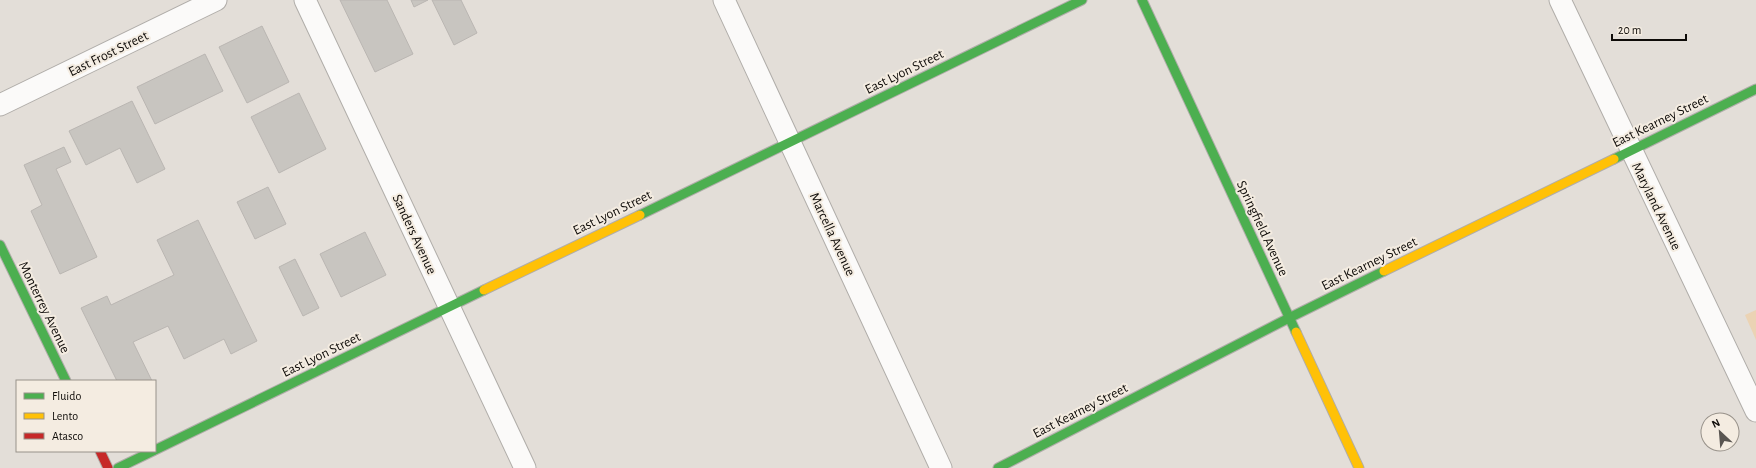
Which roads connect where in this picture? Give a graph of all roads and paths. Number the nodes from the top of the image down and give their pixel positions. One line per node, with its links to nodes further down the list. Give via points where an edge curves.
1 (216, 0): 8 (street, East Frost Street)
2 (305, 0): 12 (street, Sanders Avenue)
3 (724, 0): 9 (street, Marcella Avenue)
4 (1082, 0): 9 (main road, East Lyon Street)
5 (1142, 0): 13 (main road, Springfield Avenue)
6 (1560, 0): 10 (street, Maryland Avenue)
7 (1756, 89): 10 (main road, East Kearney Street)
8 (0, 105)
9 (790, 141): 12 (main road, East Lyon Street); 22 (street, Marcella Avenue)
10 (1631, 150): 13 (main road, East Kearney Street); 15 (street, Maryland Avenue)
11 (0, 245): 14 (main road, Monterrey Avenue)
12 (450, 306): 16 (main road, East Lyon Street); 21 (street, Sanders Avenue)
13 (1289, 318): 23 (main road, East Kearney Street); 24 (main road, Springfield Avenue)
14 (66, 380)
15 (1756, 411)
16 (156, 449)
17 (100, 452): 19 (main road)
18 (150, 452): 20 (main road, East Lyon Street)
19 (108, 468)
20 (118, 468)
21 (525, 468)
22 (941, 468)
23 (998, 468)
24 (1359, 468)

